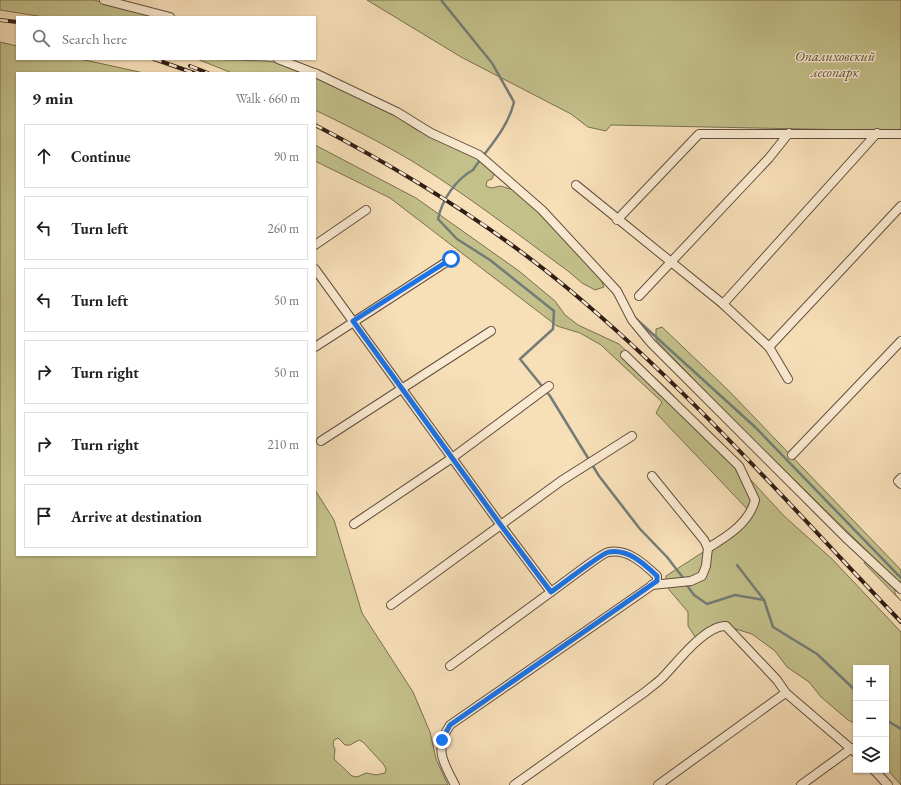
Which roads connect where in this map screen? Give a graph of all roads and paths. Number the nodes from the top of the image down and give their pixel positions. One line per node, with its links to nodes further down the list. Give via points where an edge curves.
1 (104, 0): 2 (street)
2 (166, 16)
3 (281, 60): 4 (street)
4 (311, 72)
5 (316, 74): 39 (street, via 397,112 431,133 478,155 542,210 617,291 632,320 651,343 845,537)
6 (789, 133): 7 (street); 12 (street, via 699,134); 15 (street, via 769,158)
7 (877, 133): 8 (street); 18 (street)
8 (901, 134)
9 (576, 185): 12 (street)
10 (901, 206): 23 (street)
11 (366, 210): 13 (street)
12 (617, 220): 15 (street)
13 (316, 244)
14 (451, 259): 19 (street)
15 (671, 261): 17 (street); 18 (street)
16 (316, 270): 19 (street)
17 (639, 296)
18 (722, 304): 23 (street)
19 (353, 321): 22 (street); 27 (street)
20 (490, 331): 27 (street)
21 (901, 341): 30 (street)
22 (316, 346)
23 (769, 347): 25 (street)
24 (626, 355): 37 (street, via 738,466 755,500 753,510 743,523)
25 (788, 379)
26 (549, 386): 31 (street)
27 (402, 388): 29 (street); 31 (street)
28 (632, 436): 36 (street)
29 (321, 441)
30 (792, 455)
31 (452, 458): 35 (street); 36 (street)
32 (652, 476): 37 (street)
33 (901, 478): 34 (street, via 898,481)
34 (901, 484)
35 (354, 524)
36 (500, 524): 40 (street); 41 (street)
37 (708, 548): 38 (street, via 704,572 698,579)
38 (654, 583): 40 (street, via 657,576 639,560 622,553 608,552); 47 (street, via 450,725 444,734 441,751 443,762)
39 (901, 589)
40 (551, 592): 42 (street)
41 (391, 604)
42 (450, 666)
43 (784, 694): 49 (street)
44 (853, 750): 48 (street, via 786,693 726,626 722,626 689,647 661,679 645,692)
45 (853, 752): 50 (street)
46 (877, 773): 51 (street)
47 (454, 785)
48 (514, 785)
49 (658, 785)
50 (801, 785)
51 (888, 785)

